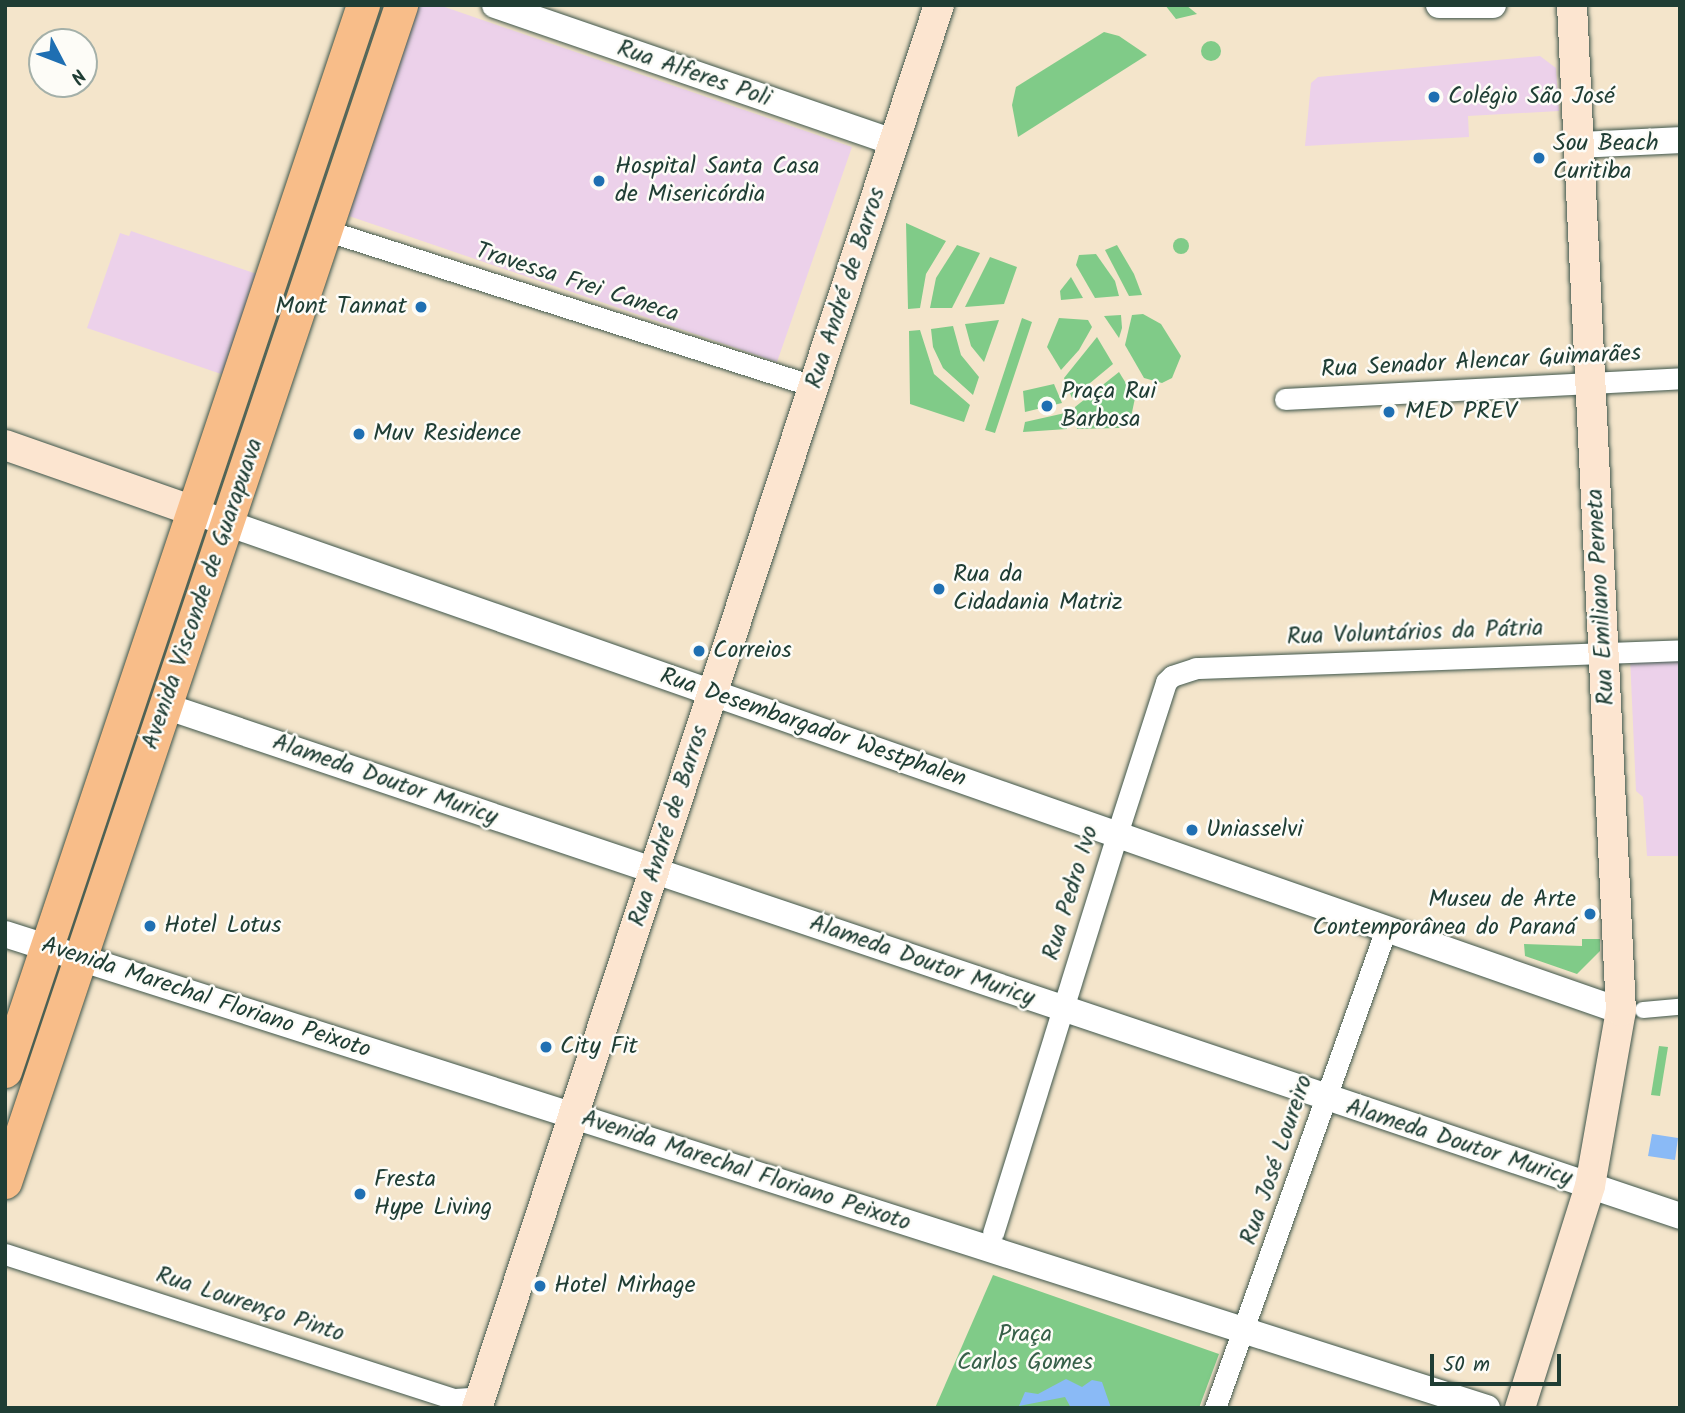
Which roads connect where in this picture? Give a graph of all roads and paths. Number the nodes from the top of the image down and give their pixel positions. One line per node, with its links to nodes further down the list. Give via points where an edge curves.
1 (363, 5): 9 (main road, Avenida Visconde de Guarapuava)
2 (401, 5): 8 (main road, Avenida Visconde de Guarapuava)
3 (495, 5): 11 (street, Rua Alferes Poli)
4 (939, 5): 11 (main road, Rua André de Barros)
5 (1439, 5): 6 (street)
6 (1493, 5)
7 (1572, 5): 12 (main road, Rua Emiliano Perneta)
8 (372, 91): 9 (main road); 13 (main road, Avenida Visconde de Guarapuava)
9 (320, 135): 14 (main road, Avenida Visconde de Guarapuava)
10 (1680, 140): 12 (street)
11 (894, 142): 18 (main road, Rua André de Barros)
12 (1579, 145): 17 (main road, Rua Emiliano Perneta)
13 (326, 230): 15 (main road, Avenida Visconde de Guarapuava); 18 (street, Travessa Frei Caneca)
14 (277, 264): 15 (main road); 21 (main road, Avenida Visconde de Guarapuava)
15 (285, 351): 22 (main road, Avenida Visconde de Guarapuava)
16 (1680, 378): 17 (street, Rua Senador Alencar Guimarães)
17 (1590, 383): 19 (street, Rua Senador Alencar Guimarães); 24 (main road, Rua Emiliano Perneta)
18 (813, 387): 26 (main road, Rua André de Barros)
19 (1285, 399)
20 (5, 445): 21 (main road, Rua Desembargador Westphalen)
21 (193, 511): 22 (street, Rua Desembargador Westphalen); 28 (main road, Avenida Visconde de Guarapuava)
22 (226, 522): 26 (street, Rua Desembargador Westphalen); 27 (main road, Avenida Visconde de Guarapuava)
23 (1680, 650): 24 (street, Rua Voluntários da Pátria)
24 (1603, 652): 25 (street, Rua Voluntários da Pátria, via 1196,668 1172,676); 38 (main road, Rua Emiliano Perneta)
25 (1163, 690): 30 (street, Rua Pedro Ivo)
26 (713, 693): 30 (street, Rua Desembargador Westphalen); 31 (main road, Rua André de Barros)
27 (165, 706): 29 (main road, Avenida Visconde de Guarapuava); 31 (street, Alameda Doutor Muricy)
28 (118, 735): 29 (main road); 34 (main road, Avenida Visconde de Guarapuava)
29 (136, 791): 35 (main road, Avenida Visconde de Guarapuava)
30 (1117, 834): 32 (street, Rua Desembargador Westphalen); 37 (street, Rua Pedro Ivo)
31 (654, 871): 37 (street, Alameda Doutor Muricy); 43 (main road, Rua André de Barros)
32 (1386, 929): 38 (street, Rua Desembargador Westphalen); 42 (street, Rua José Loureiro)
33 (5, 934): 34 (street, Avenida Marechal Floriano Peixoto)
34 (47, 947): 35 (street, Avenida Marechal Floriano Peixoto); 40 (main road, Avenida Visconde de Guarapuava)
35 (80, 958): 39 (main road, Avenida Visconde de Guarapuava); 43 (street, Avenida Marechal Floriano Peixoto)
36 (1680, 1007): 38 (street)
37 (1063, 1009): 42 (street, Alameda Doutor Muricy); 47 (street, Rua Pedro Ivo)
38 (1632, 1010): 45 (main road, Rua Emiliano Perneta)
39 (48, 1053): 41 (main road); 44 (main road, Avenida Visconde de Guarapuava)
40 (5, 1071)
41 (5, 1084)
42 (1326, 1098): 45 (street, Alameda Doutor Muricy); 49 (street, Rua José Loureiro)
43 (573, 1116): 49 (street, Avenida Marechal Floriano Peixoto); 50 (main road, Rua André de Barros)
44 (5, 1182)
45 (1590, 1186): 46 (street, Alameda Doutor Muricy); 53 (main road, Rua Emiliano Perneta)
46 (1680, 1216)
47 (993, 1233)
48 (5, 1254): 50 (street, Rua Lourenço Pinto, via 455,1399)
49 (1244, 1330): 51 (street, Rua José Loureiro); 52 (street, Avenida Marechal Floriano Peixoto)
50 (479, 1402)
51 (1215, 1408)
52 (1487, 1408)
53 (1520, 1408)

